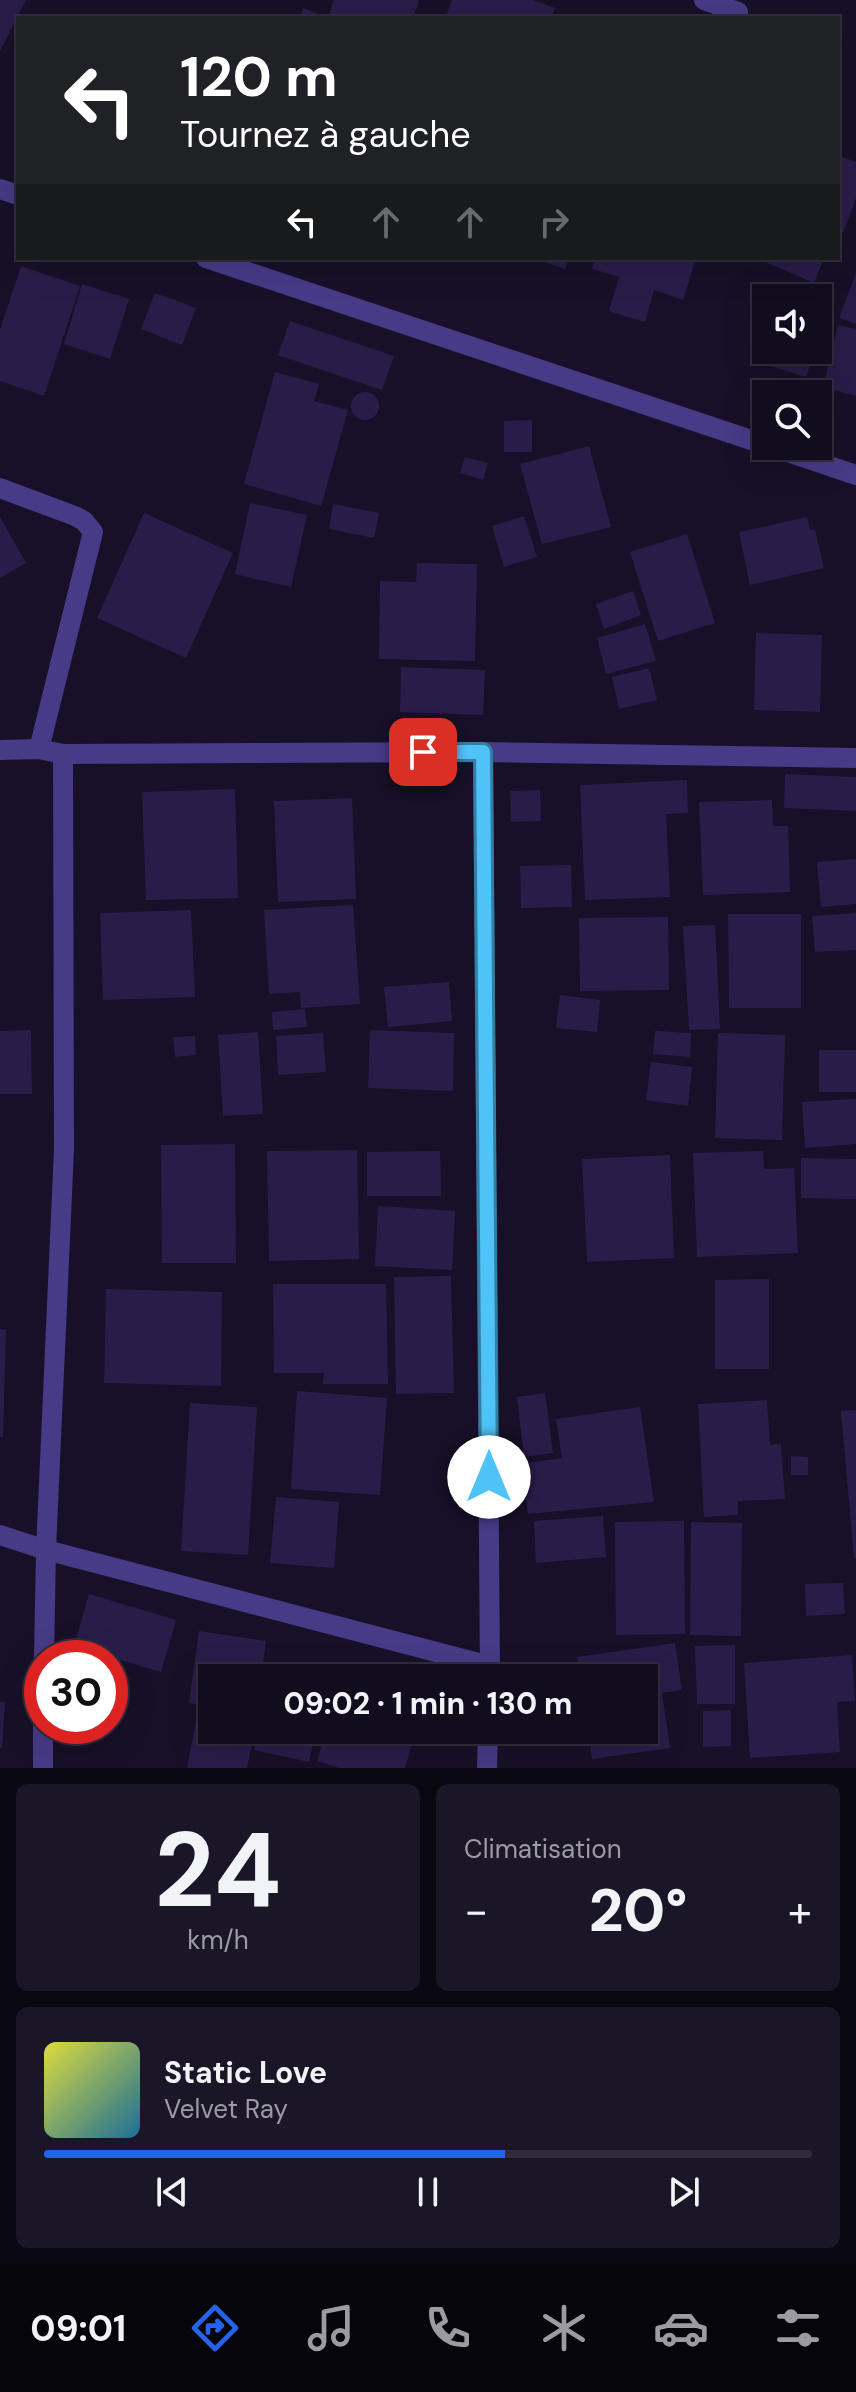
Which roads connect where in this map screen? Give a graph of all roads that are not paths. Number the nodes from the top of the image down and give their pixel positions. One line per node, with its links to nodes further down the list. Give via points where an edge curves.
1 (704, 0): 2 (street)
2 (738, 12)
3 (212, 260): 4 (street)
4 (752, 440)
5 (812, 460): 6 (street)
6 (856, 475)
7 (0, 488): 8 (street, via 75,516 93,532)
8 (39, 749): 9 (street); 11 (street)
9 (0, 750)
10 (483, 752): 11 (street); 12 (street); 17 (street)
11 (63, 754): 14 (street, via 64,1149)
12 (856, 758)
13 (0, 1535): 14 (street)
14 (46, 1550): 15 (street); 16 (street)
15 (44, 1640)
16 (461, 1664)
17 (490, 1664)
18 (43, 1744): 20 (street)
19 (488, 1744): 21 (street)
20 (43, 1768)
21 (487, 1768)

